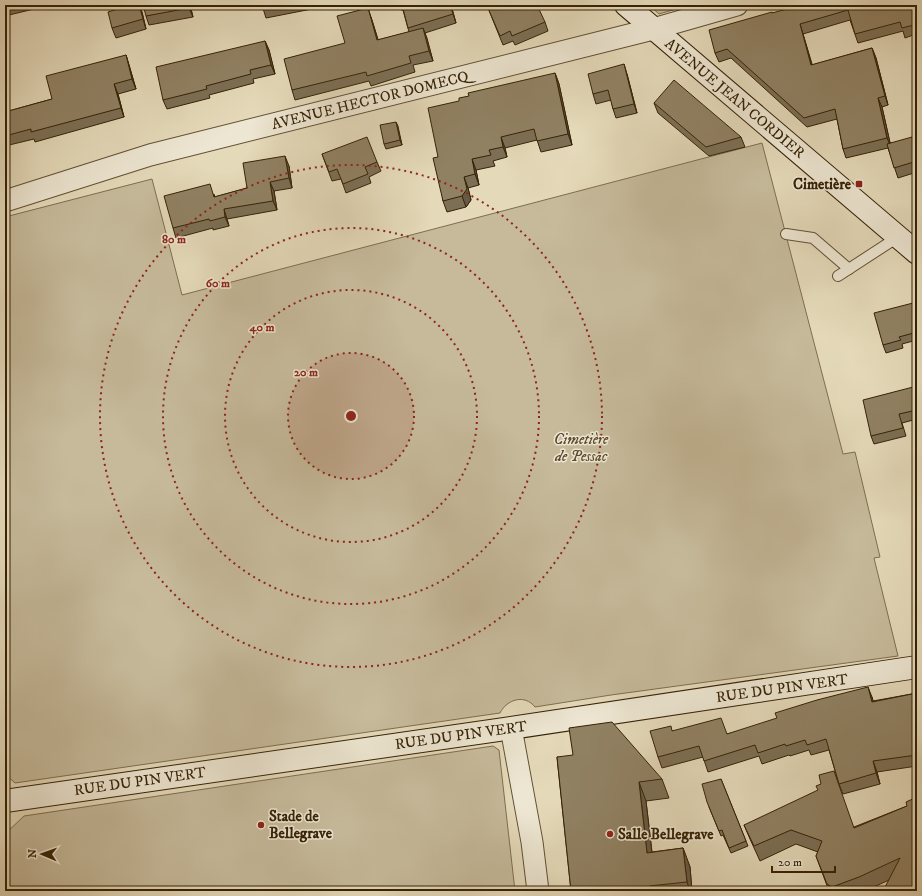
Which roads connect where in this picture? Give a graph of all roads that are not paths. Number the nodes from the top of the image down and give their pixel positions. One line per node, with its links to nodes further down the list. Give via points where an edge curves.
1 (626, 5): 3 (street, AVENUE JEAN CORDIER)
2 (737, 5): 3 (street, AVENUE HECTOR DOMECQ)
3 (653, 28): 4 (street, AVENUE HECTOR DOMECQ, via 150,155); 6 (street, AVENUE JEAN CORDIER)
4 (5, 201)
5 (786, 234): 8 (lane, via 813,238)
6 (898, 237): 7 (street, AVENUE JEAN CORDIER); 8 (lane)
7 (917, 253)
8 (849, 269): 9 (lane)
9 (838, 276)
10 (917, 668): 11 (street, RUE DU PIN VERT)
11 (511, 728): 12 (street, RUE DU PIN VERT); 13 (street, via 532,842)
12 (5, 801)
13 (538, 891)

